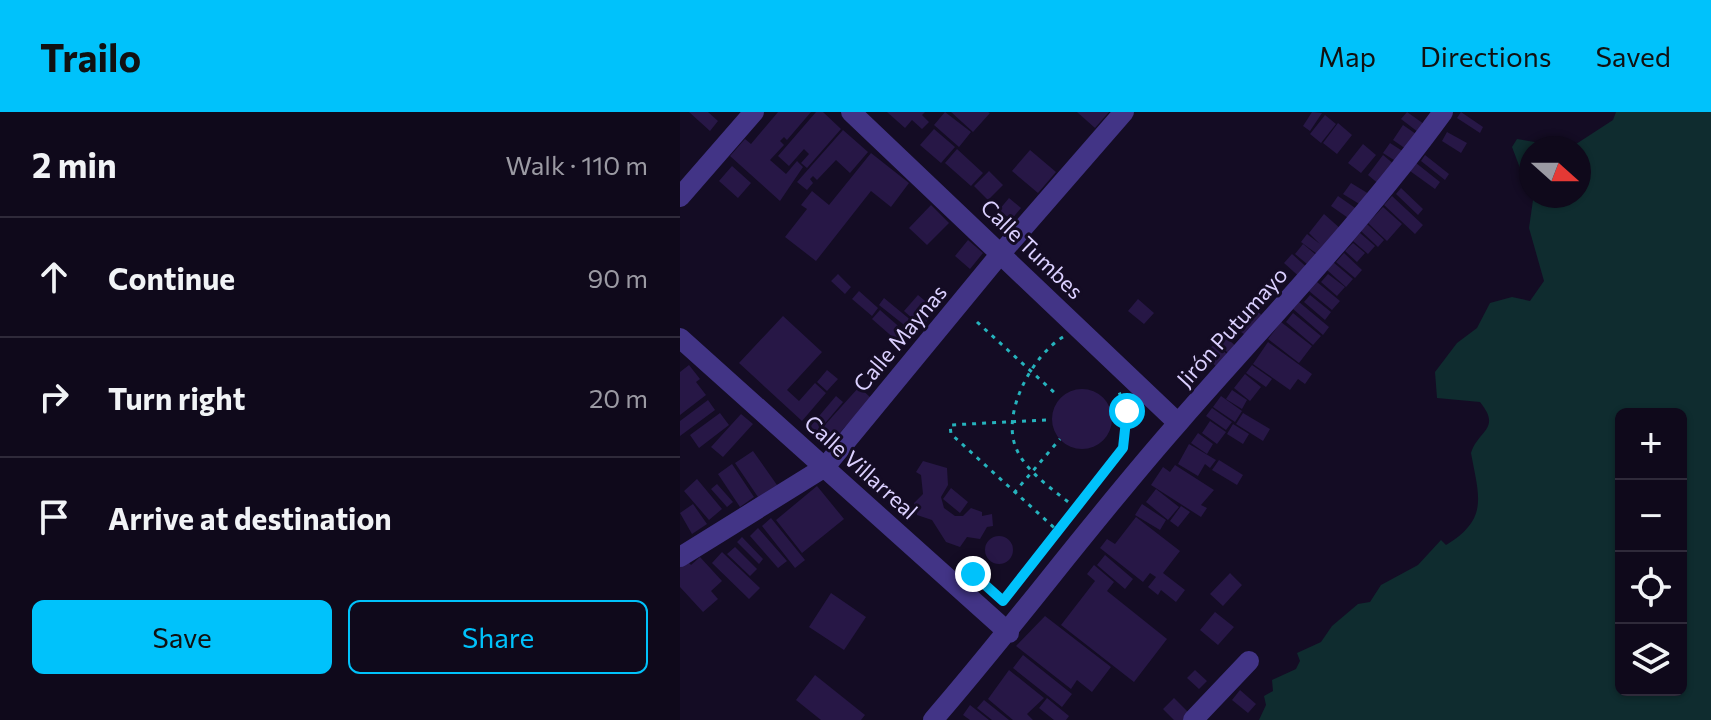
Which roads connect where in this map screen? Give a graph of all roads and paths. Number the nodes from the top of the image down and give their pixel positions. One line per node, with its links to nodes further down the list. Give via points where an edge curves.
1 (754, 112): 5 (street)
2 (851, 112): 6 (street, Calle Tumbes)
3 (1124, 112): 6 (street, Calle Maynas)
4 (1443, 112): 15 (street, Jirón Putumayo, via 1395,179)
5 (680, 197)
6 (1002, 252): 15 (street, Calle Tumbes); 17 (street, Calle Maynas)
7 (977, 322): 10 (path)
8 (680, 338): 17 (street, Calle Villarreal)
9 (1072, 344): 10 (path, via 1062,336)
10 (1030, 370): 12 (path); 14 (path)
11 (1117, 388): 20 (path, via 1127,411 1123,448)
12 (1056, 394)
13 (1046, 420): 14 (path)
14 (1011, 421): 18 (path, via 1016,449); 19 (path, via 950,425 951,434)
15 (1178, 423): 24 (street, Jirón Putumayo)
16 (1060, 439): 18 (path)
17 (825, 467): 22 (street, Calle Maynas); 24 (street, Calle Villarreal)
18 (1033, 471): 19 (path); 20 (path)
19 (1014, 493): 21 (path)
20 (1077, 509): 21 (path)
21 (1060, 533): 23 (path, via 1003,601 973,574)
22 (684, 546)
23 (981, 565)
24 (1009, 633): 26 (street, Jirón Putumayo)
25 (1249, 661): 27 (street)
26 (933, 720)
27 (1193, 720)

